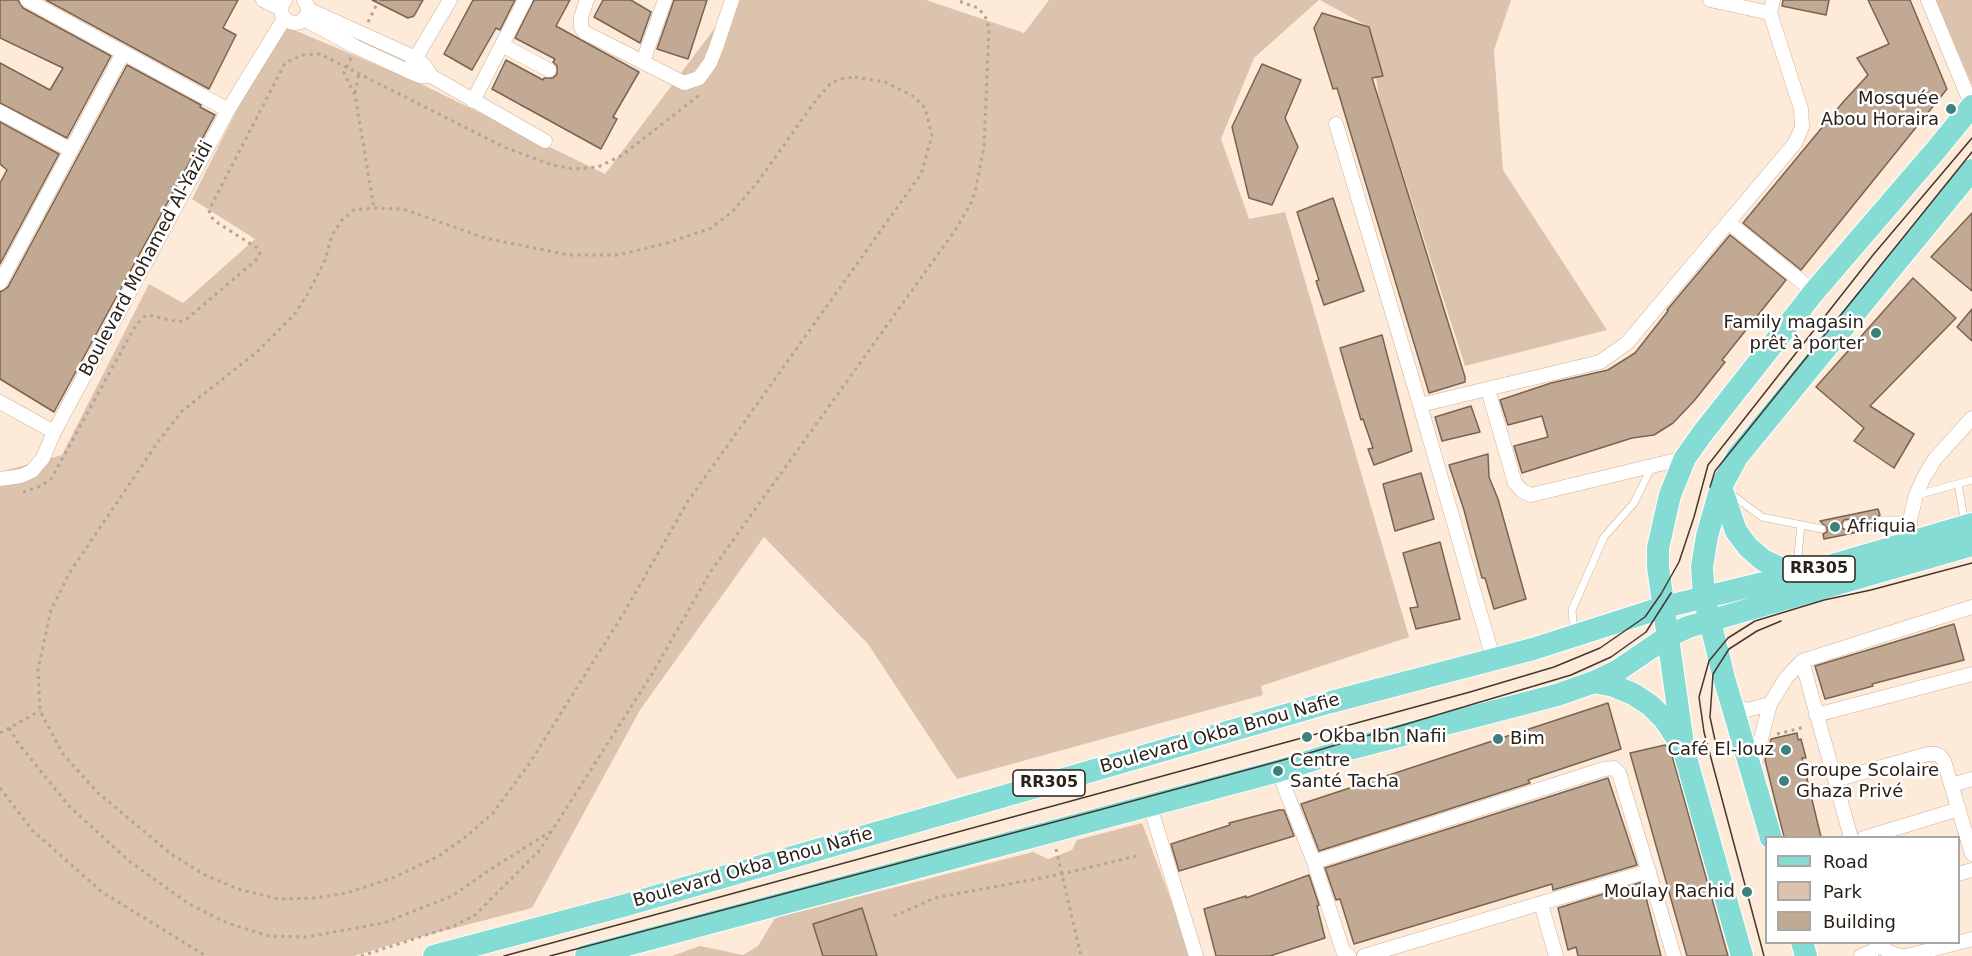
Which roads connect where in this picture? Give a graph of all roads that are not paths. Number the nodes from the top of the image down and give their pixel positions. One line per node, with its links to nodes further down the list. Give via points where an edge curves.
1 (27, 0): 14 (street)
2 (58, 0): 14 (street)
3 (262, 0): 13 (street)
4 (450, 0): 17 (street)
5 (525, 0): 15 (street)
6 (586, 0): 18 (street, via 580,17 584,32)
7 (665, 0): 18 (street)
8 (732, 0): 18 (street, via 717,48 699,78 684,83)
9 (1710, 0): 12 (street)
10 (1928, 0): 23 (street)
11 (307, 7): 13 (street, via 294,23); 17 (street); 20 (street, via 356,47)
12 (1772, 7): 30 (street, via 1801,109 1802,127 1795,143)
13 (283, 9): 24 (street, Boulevard Mohamed Al-Yazidi)
14 (51, 13): 16 (street)
15 (502, 45): 19 (street); 22 (street)
16 (123, 52): 24 (street); 28 (street)
17 (416, 58): 20 (street); 21 (street)
18 (643, 61)
19 (549, 70)
20 (408, 71): 21 (street)
21 (431, 76): 22 (street)
22 (473, 101): 27 (street)
23 (1972, 106): 32 (main road)
24 (228, 110): 37 (street, Boulevard Mohamed Al-Yazidi)
25 (0, 112): 28 (street)
26 (1336, 124): 35 (street)
27 (545, 141)
28 (70, 150): 31 (street)
29 (1972, 170): 43 (main road, via 1737,457)
30 (1728, 222): 32 (street); 33 (street, via 1613,354 1600,362)
31 (0, 283)
32 (1814, 292): 38 (main road)
33 (1488, 390): 35 (street); 39 (street, via 1515,483 1522,491 1531,495)
34 (0, 402): 37 (street)
35 (1420, 405): 61 (street)
36 (1972, 418): 44 (street, via 1935,459)
37 (54, 432): 40 (street, Boulevard Mohamed Al-Yazidi, via 43,458 32,471)
38 (1685, 458): 39 (street); 52 (main road, via 1670,495 1658,548)
39 (1652, 466): 59 (lane, via 1634,503 1604,537 1572,610)
40 (0, 479)
41 (1972, 480): 42 (lane)
42 (1958, 484): 44 (lane); 51 (lane)
43 (1721, 487): 47 (lane, via 1762,517); 53 (main road, via 1736,531 1748,547 1780,568); 54 (main road, via 1702,567)
44 (1916, 495): 50 (street)
45 (1881, 520): 50 (lane)
46 (1856, 524): 48 (lane)
47 (1801, 525): 49 (lane); 53 (lane, via 1798,555)
48 (1847, 525)
49 (1822, 529)
50 (1909, 531): 51 (main road, Boulevard Okba Bnou Nafie / RR305); 53 (main road, Boulevard Okba Bnou Nafie / RR305)
51 (1970, 532): 57 (main road, RR305)
52 (1658, 567): 55 (main road); 58 (main road, via 1653,589)
53 (1808, 572): 54 (main road, Boulevard Okba Bnou Nafie / RR305)
54 (1704, 597): 55 (main road, Boulevard Okba Bnou Nafie / RR305); 57 (main road)
55 (1664, 607): 58 (main road, Boulevard Okba Bnou Nafie / RR305); 60 (main road)
56 (1972, 608): 62 (street)
57 (1710, 619): 60 (main road, RR305); 66 (main road)
58 (1623, 621): 59 (main road, Boulevard Okba Bnou Nafie / RR305)
59 (1574, 636): 61 (main road, Boulevard Okba Bnou Nafie / RR305)
60 (1667, 637): 64 (main road, RR305, via 1636,660); 68 (main road)
61 (1493, 658): 88 (main road, Boulevard Okba Bnou Nafie / RR305)
62 (1802, 661): 65 (street); 67 (street)
63 (1972, 674): 67 (street)
64 (1594, 682): 68 (main road, via 1614,686 1650,705 1676,735); 69 (main road, RR305)
65 (1770, 704): 66 (street, via 1747,710); 70 (street)
66 (1732, 705): 70 (main road)
67 (1817, 719): 72 (street)
68 (1684, 752): 96 (main road)
69 (1278, 771): 74 (main road, RR305); 80 (street)
70 (1753, 773): 76 (main road)
71 (1972, 779): 73 (street)
72 (1834, 780): 73 (street, via 1936,754 1944,761); 77 (street)
73 (1952, 785): 75 (street)
74 (1150, 806): 89 (main road, RR305); 90 (street)
75 (1959, 809): 78 (street); 79 (street)
76 (1771, 836)
77 (1851, 836)
78 (1867, 836)
79 (1971, 845)
80 (1314, 862): 81 (street, via 1614,768 1619,773); 91 (street, via 1343,951)
81 (1650, 872): 82 (street); 95 (street)
82 (1541, 904): 87 (street); 94 (street)
83 (1972, 939): 85 (street)
84 (1880, 944): 85 (street, via 1899,956); 97 (street)
85 (1946, 950): 86 (street)
86 (1972, 950)
87 (1383, 951): 92 (street); 93 (street)
88 (434, 956)
89 (586, 956)
90 (1196, 956)
91 (1349, 956)
92 (1364, 956)
93 (1398, 956)
94 (1556, 956)
95 (1674, 956)
96 (1742, 956)
97 (1861, 956)

